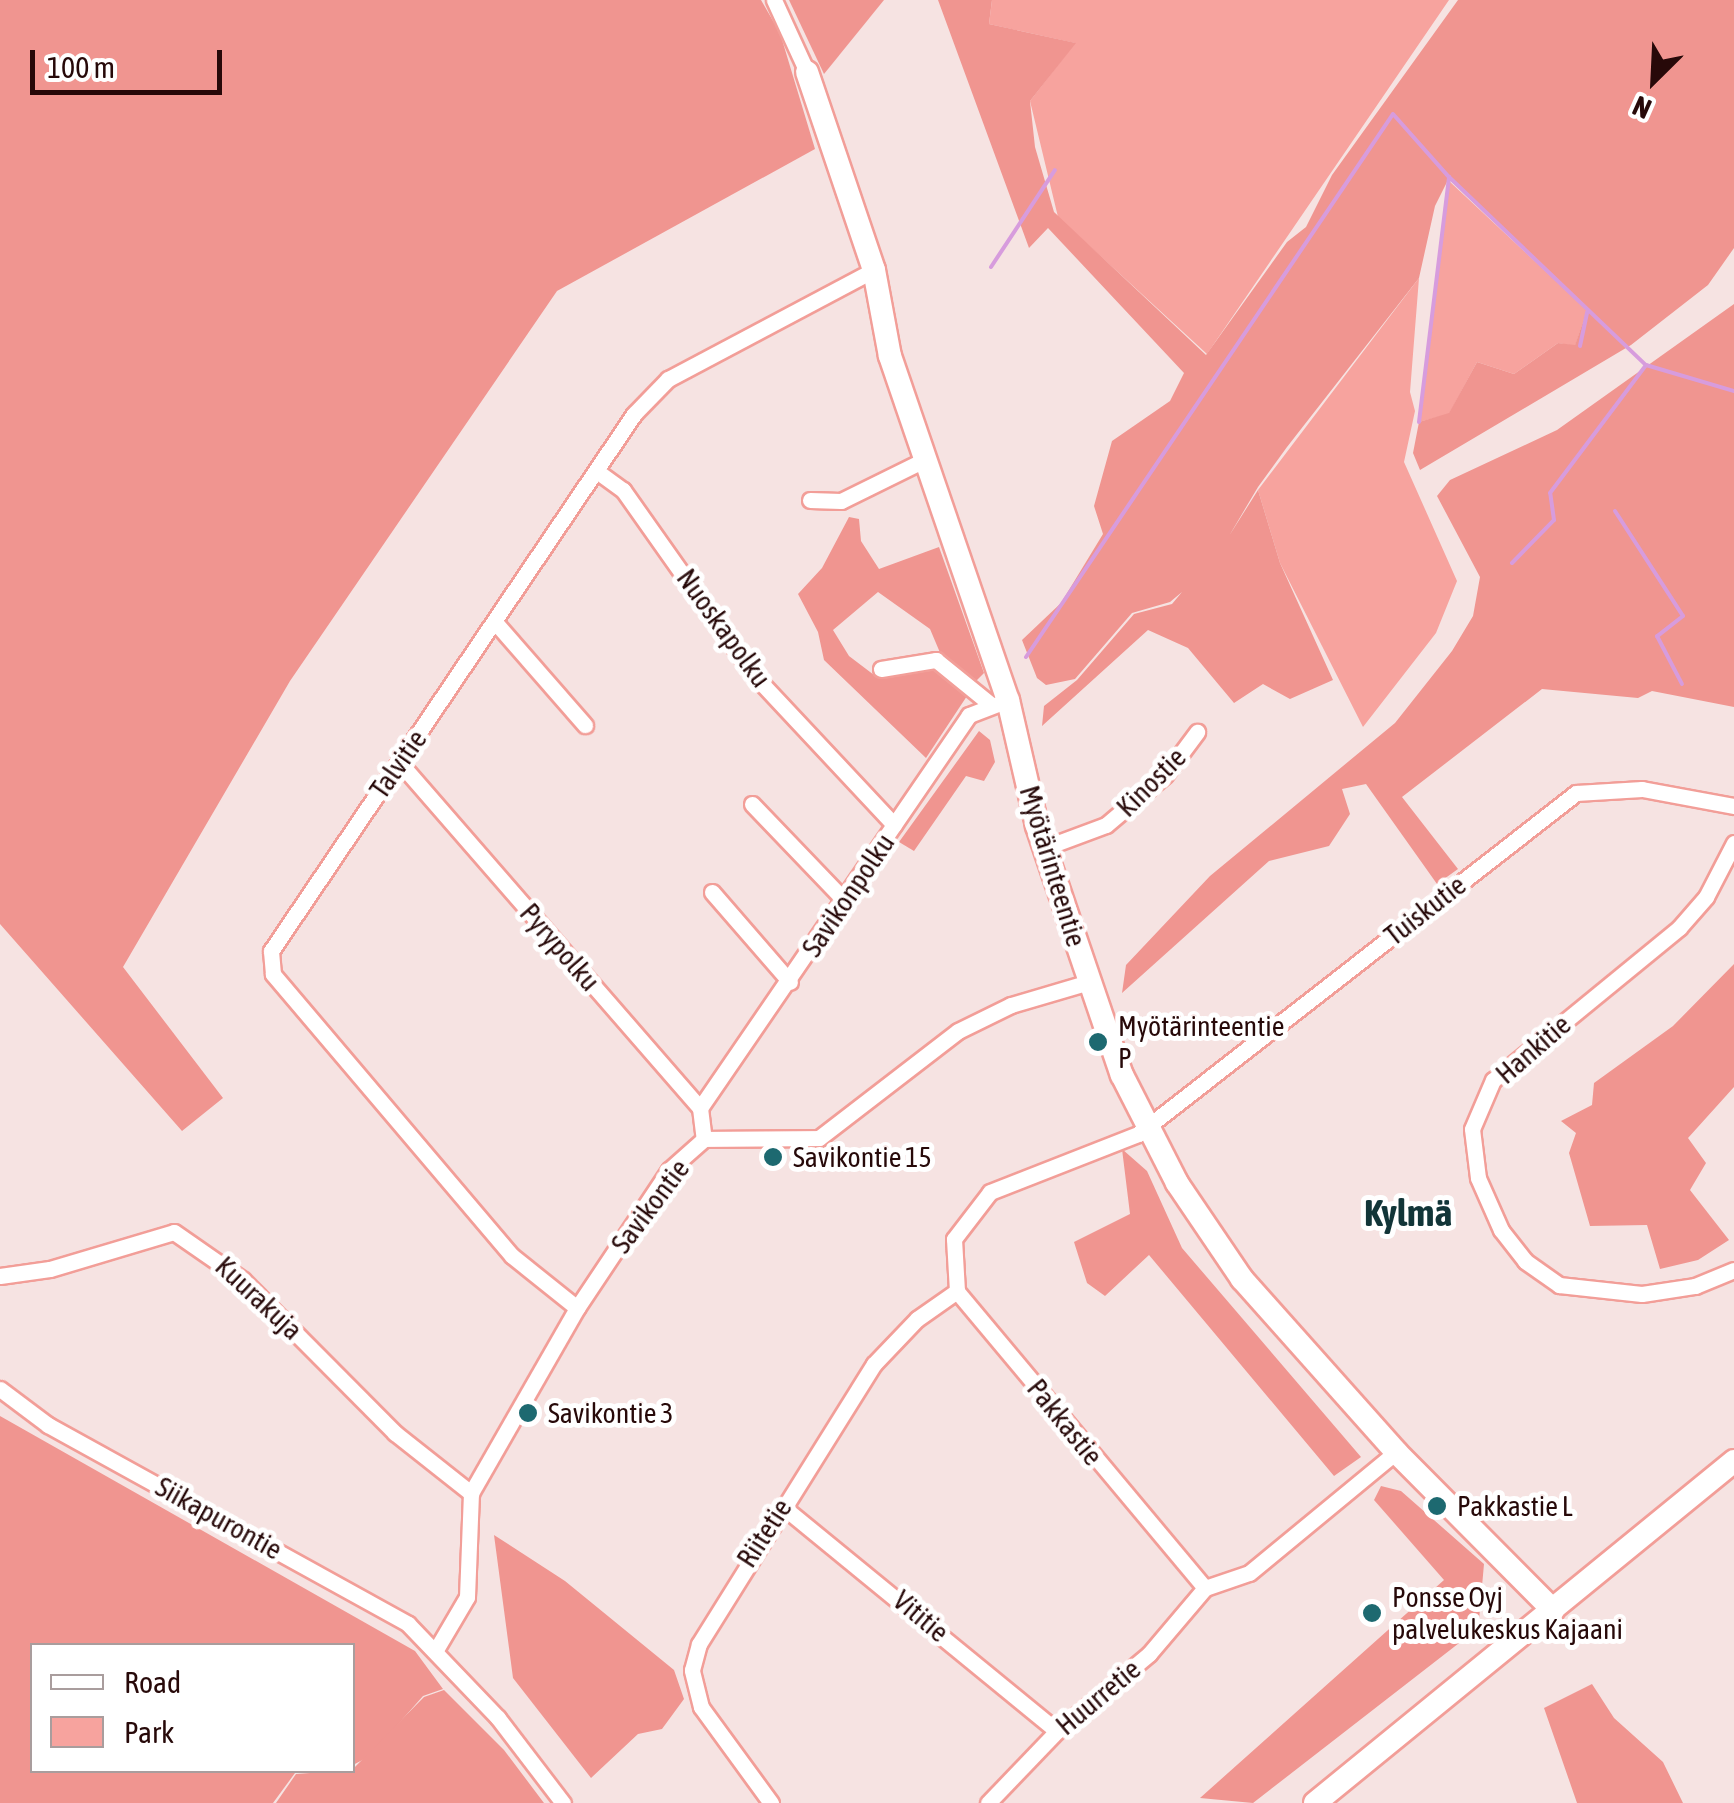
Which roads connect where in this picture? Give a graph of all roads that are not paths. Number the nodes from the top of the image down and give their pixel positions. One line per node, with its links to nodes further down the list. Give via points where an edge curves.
1 (774, 0): 2 (street, Myötärinteentie)
2 (808, 72): 3 (street, Myötärinteentie)
3 (874, 270): 4 (street, Myötärinteentie, via 890,356); 5 (street, Talvitie, via 668,379 634,414)
4 (926, 459): 6 (street, via 841,501); 9 (street, Myötärinteentie)
5 (598, 472): 7 (street, Talvitie); 15 (street, Nuoskapolku, via 623,490 752,674)
6 (810, 500)
7 (496, 622): 10 (street); 12 (street, Talvitie)
8 (881, 669): 9 (street, via 936,660)
9 (998, 701): 15 (street, Savikonpolku, via 969,715); 17 (street, Myötärinteentie)
10 (586, 724)
11 (1198, 732): 17 (street, Kinostie, via 1165,776 1106,825)
12 (400, 763): 22 (street, Pyrypolku); 28 (street, Talvitie, via 271,951 273,974 519,1264)
13 (752, 804): 19 (street)
14 (1734, 806): 23 (street, Tuiskutie, via 1642,789 1576,793)
15 (894, 825): 19 (street, Savikonpolku)
16 (1734, 844): 25 (street, Hankitie, via 1706,897 1679,928 1493,1080 1472,1129 1478,1178 1501,1230 1525,1261 1559,1285 1642,1294 1695,1286)
17 (1044, 848): 21 (street, Myötärinteentie)
18 (712, 892): 20 (street)
19 (844, 900): 20 (street, Savikonpolku)
20 (790, 982): 22 (street, Savikonpolku)
21 (1089, 982): 23 (street, Myötärinteentie); 24 (street, Savikontie, via 1011,1005 958,1031 819,1138)
22 (700, 1108): 24 (street)
23 (1146, 1124): 27 (street, via 1138,1134 990,1192 954,1239); 30 (street, Myötärinteentie, via 1242,1279)
24 (704, 1139): 28 (street, Savikontie, via 670,1170)
25 (1734, 1270)
26 (0, 1276): 32 (street, Kuurakuja, via 50,1269 174,1232 243,1280 396,1433)
27 (956, 1290): 33 (street, Riitetie, via 891,1342); 34 (street, Pakkastie)
28 (578, 1308): 32 (street, Savikontie)
29 (0, 1389): 36 (street, Siikapurontie, via 48,1424 362,1597)
30 (1396, 1452): 34 (street, via 1249,1573); 35 (street, Myötärinteentie)
31 (1734, 1461): 35 (street)
32 (471, 1492): 36 (street, via 467,1597)
33 (782, 1506): 37 (street, Vititie); 39 (street, Riitetie, via 707,1626 692,1670 701,1707)
34 (1205, 1588): 37 (street, Huurretie, via 1149,1654)
35 (1554, 1610): 41 (street)
36 (437, 1648): 38 (street, Siikapurontie)
37 (1057, 1730): 40 (street, Huurretie)
38 (562, 1803)
39 (772, 1803)
40 (988, 1803)
41 (1315, 1803)

